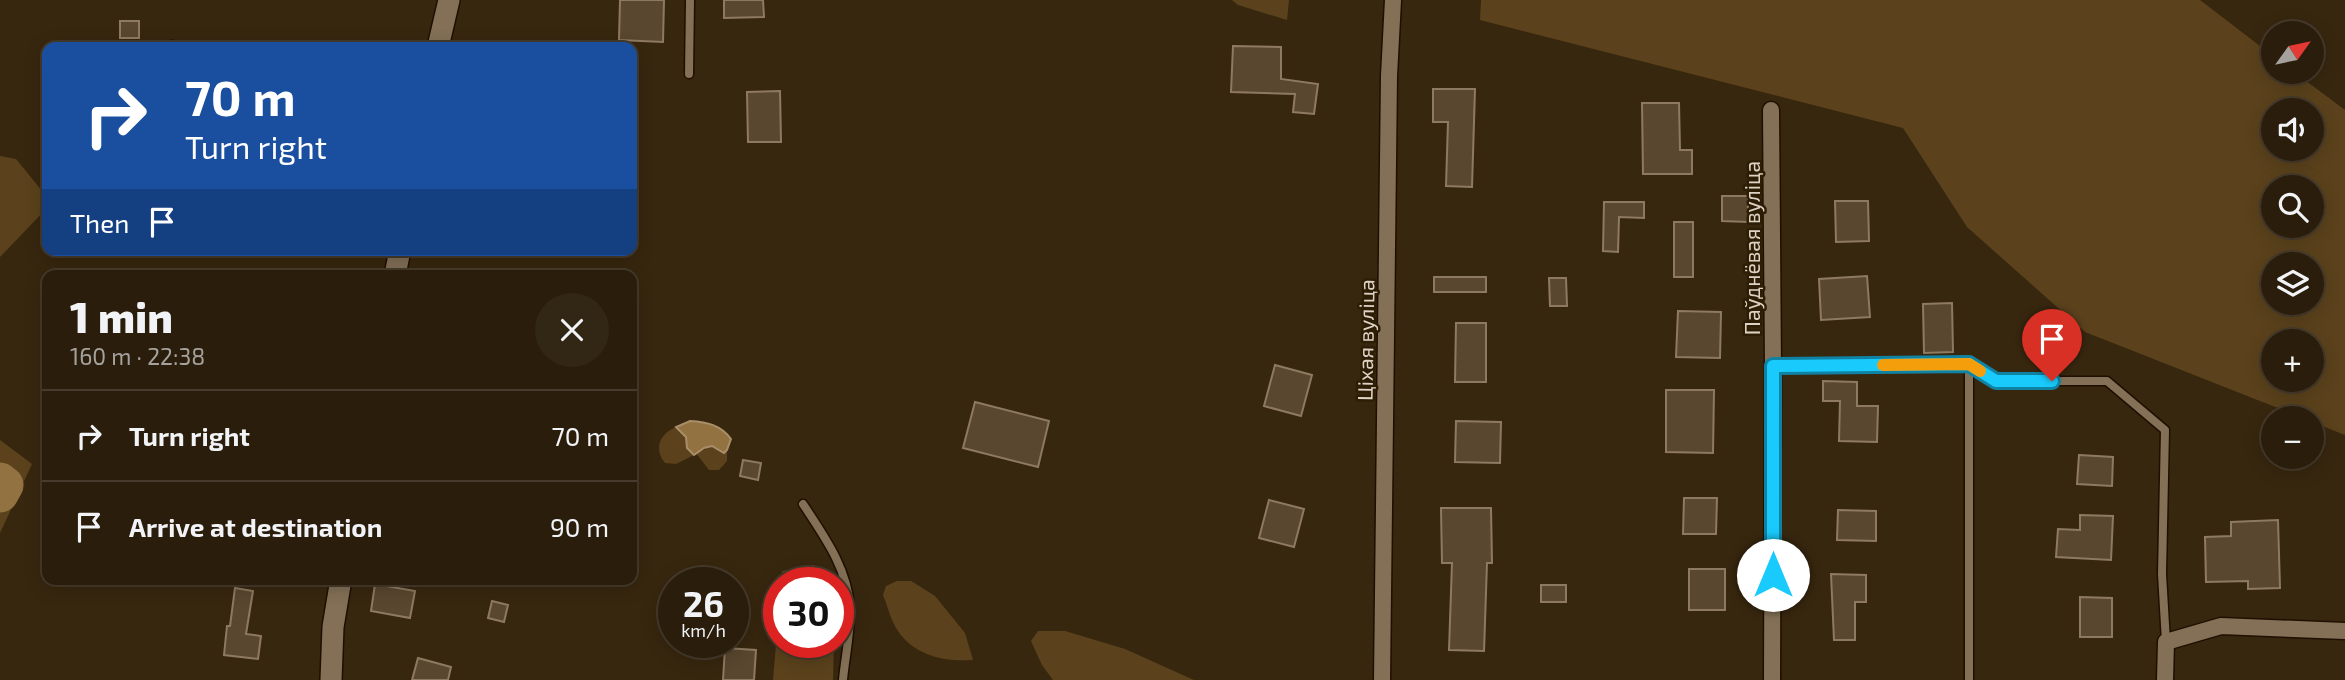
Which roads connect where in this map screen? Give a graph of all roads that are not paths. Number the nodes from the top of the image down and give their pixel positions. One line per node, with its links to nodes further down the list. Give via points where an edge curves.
1 (449, 0): 4 (street)
2 (690, 0): 5 (lane)
3 (1393, 0): 15 (street, Ціхая вуліца)
4 (439, 42)
5 (689, 74)
6 (1771, 110): 8 (street, Паўднёвая вуліца)
7 (1969, 364): 8 (lane); 12 (lane, via 1996,381 2107,381 2165,430 2162,574); 17 (lane)
8 (1773, 366): 16 (street, Паўднёвая вуліца)
9 (803, 504): 14 (lane, via 843,573 850,608)
10 (340, 585): 13 (street)
11 (2345, 631): 12 (street, via 2221,626)
12 (2166, 642): 18 (street)
13 (331, 680)
14 (843, 680)
15 (1382, 680)
16 (1772, 680)
17 (1969, 680)
18 (2165, 680)

